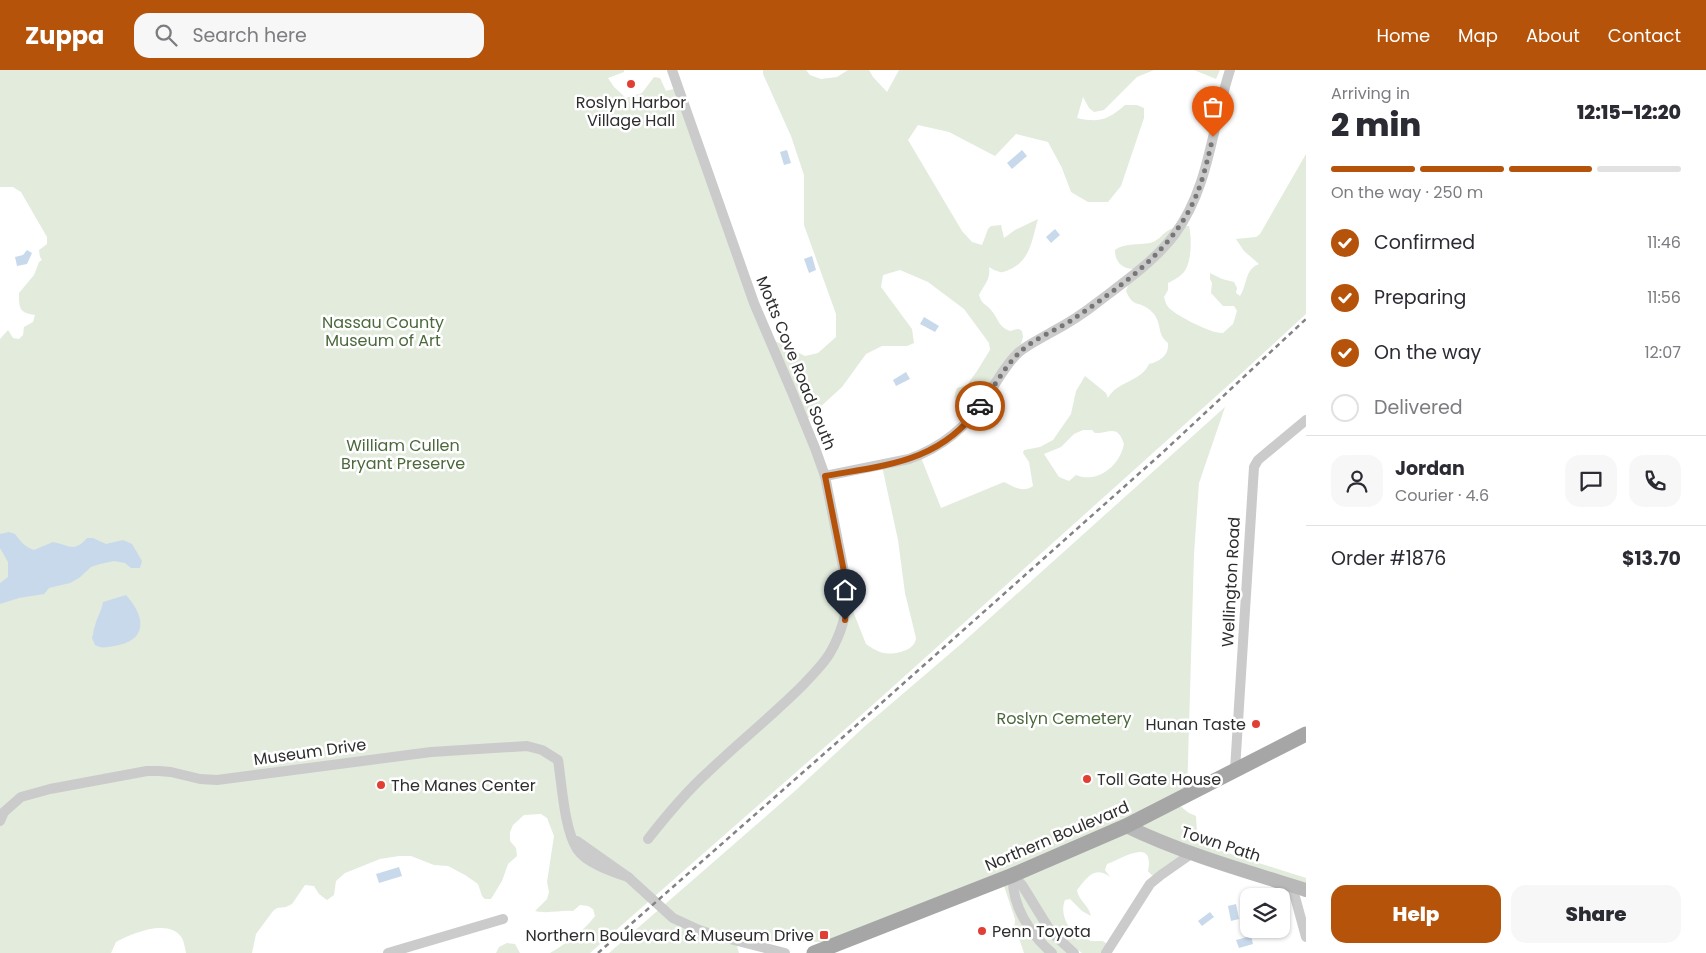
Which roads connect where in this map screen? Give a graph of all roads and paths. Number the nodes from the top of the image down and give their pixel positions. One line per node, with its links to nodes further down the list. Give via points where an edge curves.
1 (672, 70): 4 (street, Motts Cove Road South, via 754,303)
2 (1230, 70): 4 (street, via 1197,195 1168,243 1096,303 1018,353 970,421 945,442 920,456)
3 (1306, 420): 6 (street, Wellington Road, via 1258,460 1254,467)
4 (825, 476): 9 (street, Motts Cove Road South, via 848,592 847,613 830,654 777,712 706,774)
5 (1306, 734): 6 (main road, Northern Boulevard)
6 (1235, 770): 8 (main road, Northern Boulevard)
7 (0, 821): 17 (street, Museum Drive, via 4,812 21,797 147,772 171,772 217,780 431,752 521,746 537,748 558,760 572,837 584,847 628,877 666,913 685,924)
8 (1126, 826): 10 (street, Town Path); 11 (main road, Northern Boulevard)
9 (648, 839)
10 (1191, 854): 12 (street, Town Path); 21 (street, via 1150,884)
11 (1013, 875): 18 (main road, Northern Boulevard); 19 (street, via 1012,889 1021,913 1035,936); 20 (street, via 1051,932)
12 (1292, 886): 13 (street, Town Path); 15 (street)
13 (1306, 890)
14 (502, 919): 16 (street)
15 (1306, 937)
16 (388, 953)
17 (785, 953)
18 (814, 953)
19 (1052, 953)
20 (1074, 953)
21 (1106, 953)

